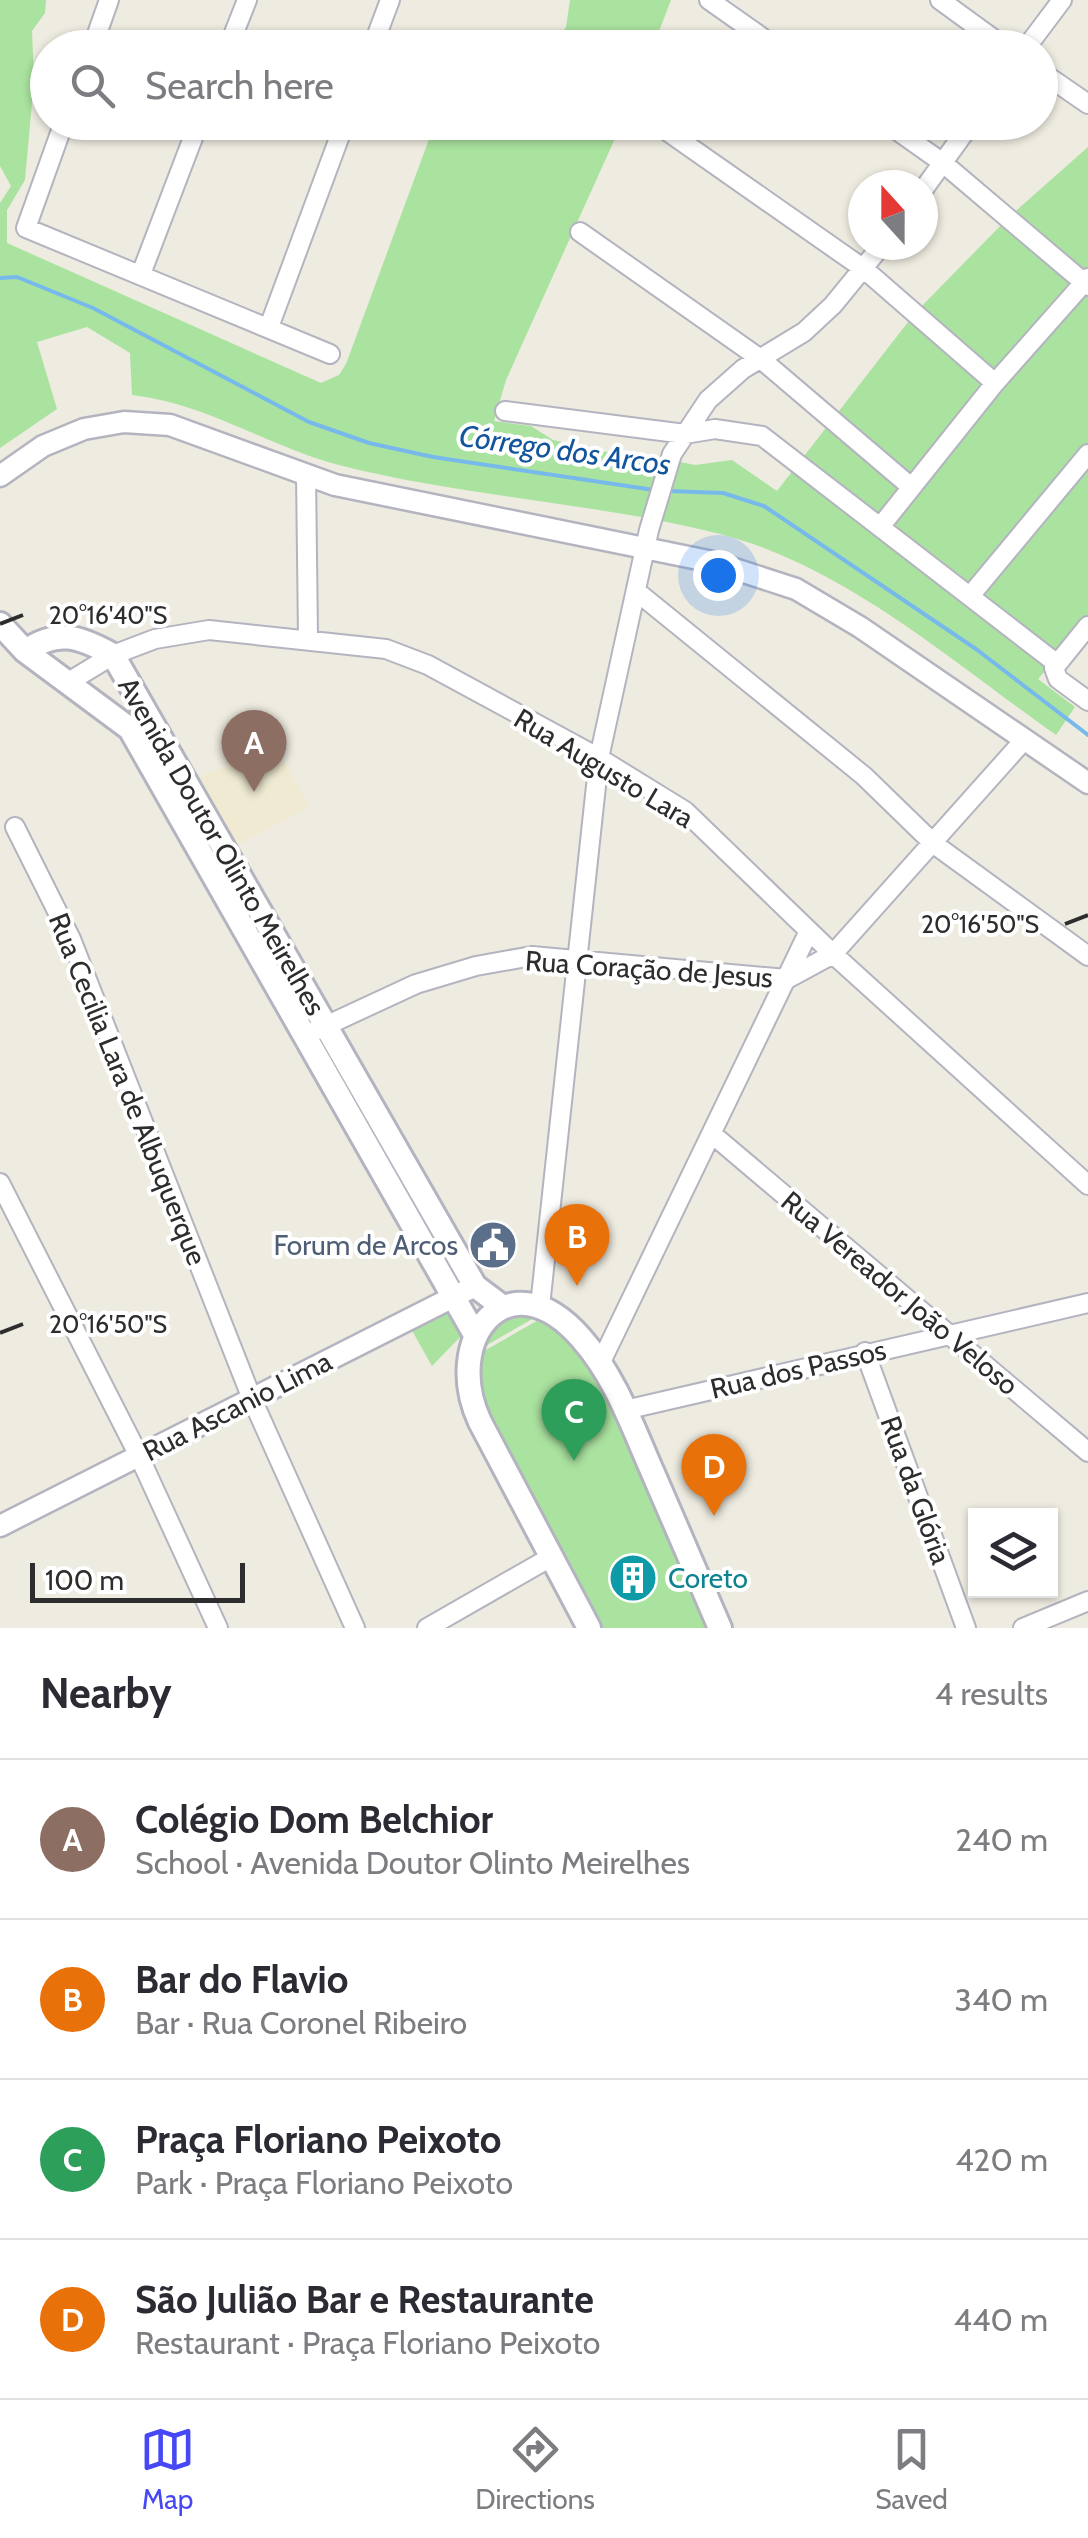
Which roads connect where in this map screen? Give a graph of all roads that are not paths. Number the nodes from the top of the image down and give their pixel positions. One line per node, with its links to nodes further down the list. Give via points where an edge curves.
1 (110, 0): 7 (street)
2 (247, 0): 8 (street)
3 (390, 0): 9 (street)
4 (709, 0): 10 (street)
5 (940, 0): 11 (street)
6 (1062, 0): 12 (street)
7 (99, 30)
8 (235, 30)
9 (379, 30)
10 (752, 30)
11 (981, 30)
12 (1040, 30)
13 (1058, 83): 14 (street)
14 (1088, 104)
15 (58, 140): 26 (street, via 26,228)
16 (193, 140): 26 (street)
17 (337, 140): 28 (street)
18 (680, 140): 25 (street)
19 (910, 140): 21 (street)
20 (959, 140): 21 (street)
21 (943, 163): 22 (street); 27 (street)
22 (938, 170)
23 (580, 232): 30 (street)
24 (870, 260): 25 (street)
25 (864, 268): 30 (street, via 804,332); 31 (street)
26 (141, 274): 28 (street)
27 (1087, 282): 31 (street)
28 (268, 326): 29 (street)
29 (330, 354)
30 (762, 360): 33 (street, via 726,382); 37 (street)
31 (995, 383): 37 (street)
32 (505, 410): 33 (street)
33 (685, 434): 38 (street, via 716,429 762,436); 39 (street, via 672,454)
34 (1088, 454): 41 (street)
35 (306, 474): 36 (street, via 202,434 124,422 43,446); 39 (street, via 335,485); 44 (street)
36 (0, 476)
37 (910, 486): 38 (street)
38 (880, 527): 41 (street)
39 (648, 539): 40 (street); 50 (street, via 796,588)
40 (636, 591): 51 (street); 54 (street, via 864,776)
41 (970, 596): 47 (street)
42 (0, 624): 45 (main road)
43 (1088, 626): 47 (street)
44 (308, 638): 46 (street, Rua Augusto Lara, via 209,630); 51 (street, Rua Augusto Lara, via 386,649 428,666)
45 (25, 651): 46 (main road, Avenida Doutor Olinto Meirelhes, via 44,638 68,634); 48 (main road, Avenida Doutor Olinto Meirelhes)
46 (112, 655): 48 (street, Rua Augusto Lara); 55 (main road, Avenida Doutor Olinto Meirelhes)
47 (1056, 662): 49 (street, via 1058,679)
48 (67, 683): 55 (main road, Avenida Doutor Olinto Meirelhes, via 130,729)
49 (1088, 701)
50 (1024, 739): 52 (street); 54 (street, Rua Coração de Jesus)
51 (599, 758): 56 (street, Rua Augusto Lara, via 684,810); 59 (street)
52 (1088, 783)
53 (15, 827): 73 (street, Rua Cecilia Lara de Albuquerque, via 71,939)
54 (934, 844): 57 (street, Rua Coração de Jesus); 58 (street)
55 (232, 886): 61 (main road, Avenida Doutor Olinto Meirelhes)
56 (810, 931): 57 (street, Rua Augusto Lara); 60 (street)
57 (833, 954): 60 (street, Rua Coração de Jesus); 64 (street, Rua Augusto Lara)
58 (1088, 956)
59 (578, 960): 60 (street, Rua Coração de Jesus); 61 (street, Rua Coração de Jesus, via 532,956 476,966 416,984); 67 (street)
60 (787, 978): 62 (street)
61 (316, 1031): 65 (main road, Avenida Doutor Olinto Meirelhes)
62 (712, 1134): 70 (street, Rua Vereador João Veloso); 72 (street)
63 (0, 1183): 76 (street)
64 (1088, 1185)
65 (466, 1291): 68 (main road, Avenida Doutor Olinto Meirelhes); 69 (main road, Avenida Doutor Olinto Meirelhes); 73 (street, Rua Ascanio Lima)
66 (1088, 1302): 70 (street, Rua dos Passos)
67 (540, 1306): 68 (main road); 72 (main road, via 574,1330)
68 (503, 1307): 69 (main road)
69 (474, 1333): 78 (main road, via 466,1372 472,1407)
70 (948, 1334): 71 (street, Rua dos Passos); 75 (street, Rua Vereador João Veloso)
71 (865, 1352): 74 (street, Rua dos Passos); 85 (street, Rua da Glória)
72 (600, 1364): 74 (main road)
73 (252, 1399): 76 (street, Rua Ascanio Lima); 81 (street, Rua Cecilia Lara de Albuquerque)
74 (625, 1410): 84 (main road)
75 (1088, 1452)
76 (139, 1456): 77 (street, Rua Ascanio Lima); 80 (street)
77 (0, 1526)
78 (551, 1557): 82 (street); 83 (main road)
79 (1088, 1601): 86 (street)
80 (218, 1628)
81 (355, 1628)
82 (427, 1628)
83 (588, 1628)
84 (720, 1628)
85 (966, 1628)
86 (1023, 1628)

